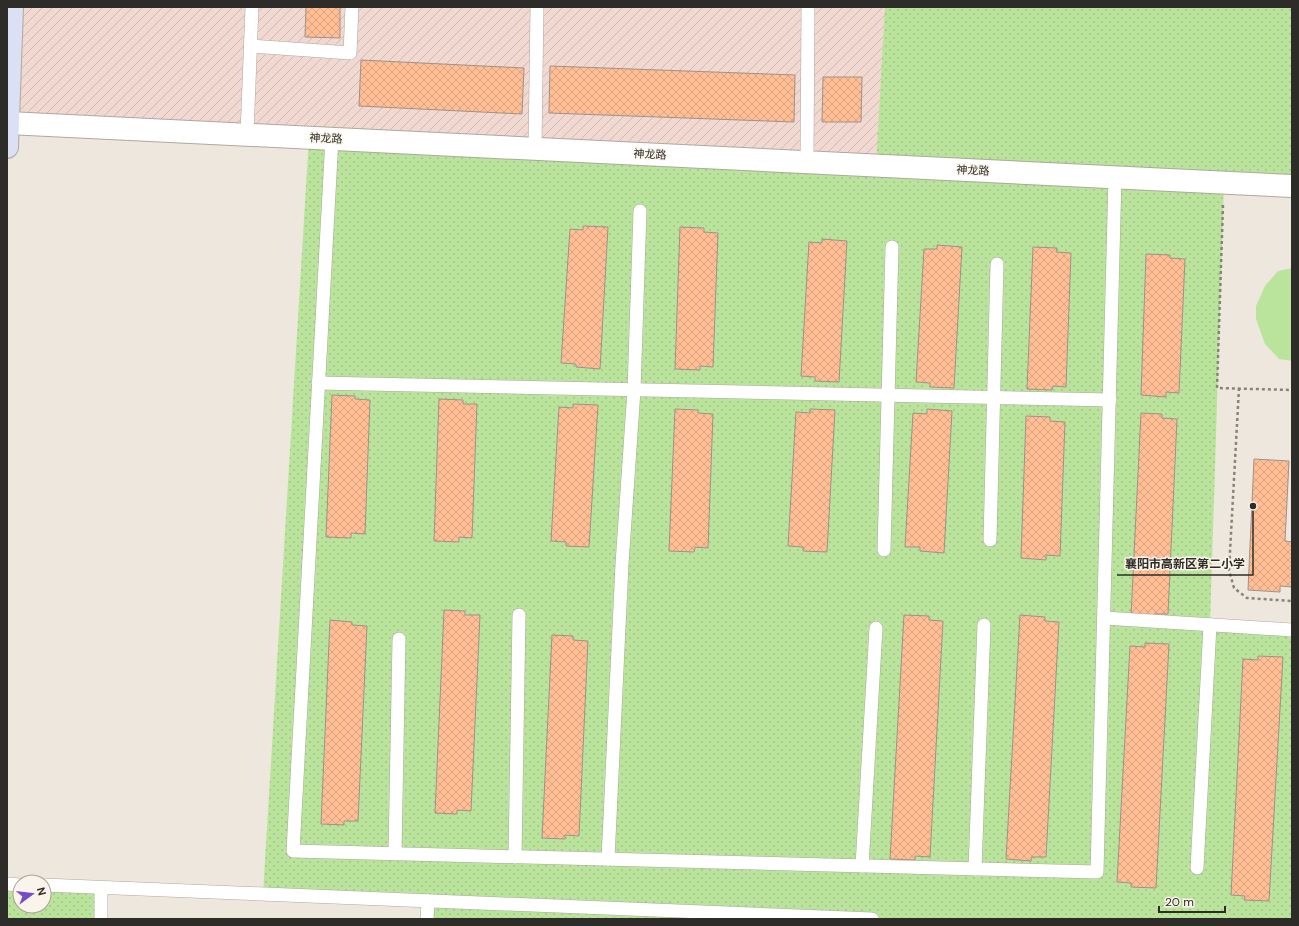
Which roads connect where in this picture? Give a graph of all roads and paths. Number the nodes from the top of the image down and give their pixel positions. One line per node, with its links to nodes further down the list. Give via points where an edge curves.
1 (12, 7): 7 (main road)
2 (252, 7): 6 (lane)
3 (352, 7): 6 (lane, via 350,53)
4 (537, 7): 11 (lane)
5 (808, 7): 12 (lane)
6 (250, 46): 8 (lane)
7 (8, 122): 8 (street, 神龙路); 10 (main road)
8 (247, 134): 9 (street, 神龙路)
9 (332, 138): 11 (street, 神龙路); 19 (lane)
10 (7, 147)
11 (536, 148): 12 (street, 神龙路)
12 (807, 162): 13 (street, 神龙路)
13 (1115, 177): 14 (street, 神龙路); 25 (lane)
14 (1224, 182): 15 (street, 神龙路); 20 (path, via 1217,388)
15 (1292, 186)
16 (640, 211): 21 (lane)
17 (892, 247): 23 (lane)
18 (997, 264): 24 (lane)
19 (318, 383): 21 (lane); 36 (lane, via 293,851)
20 (1239, 388): 22 (path); 28 (path, via 1229,570 1234,588 1247,598)
21 (634, 390): 23 (lane); 38 (lane, via 622,564)
22 (1292, 390)
23 (889, 395): 24 (lane); 27 (lane)
24 (993, 397): 25 (lane); 26 (lane)
25 (1110, 400): 30 (lane)
26 (990, 540)
27 (884, 550)
28 (1292, 600)
29 (519, 615): 37 (lane)
30 (1104, 618): 32 (lane); 41 (lane, via 1097,872)
31 (984, 625): 41 (lane)
32 (1210, 625): 34 (lane); 40 (lane)
33 (876, 628): 39 (lane)
34 (1292, 630)
35 (399, 639): 36 (lane)
36 (395, 853): 37 (lane)
37 (515, 856): 38 (lane)
38 (608, 859): 39 (lane)
39 (862, 866): 41 (lane)
40 (1197, 868)
41 (975, 869)
42 (52, 886): 43 (lane)
43 (101, 888): 44 (lane); 45 (lane)
44 (428, 901): 46 (lane); 47 (lane)
45 (101, 919)
46 (427, 919)
47 (872, 919)

